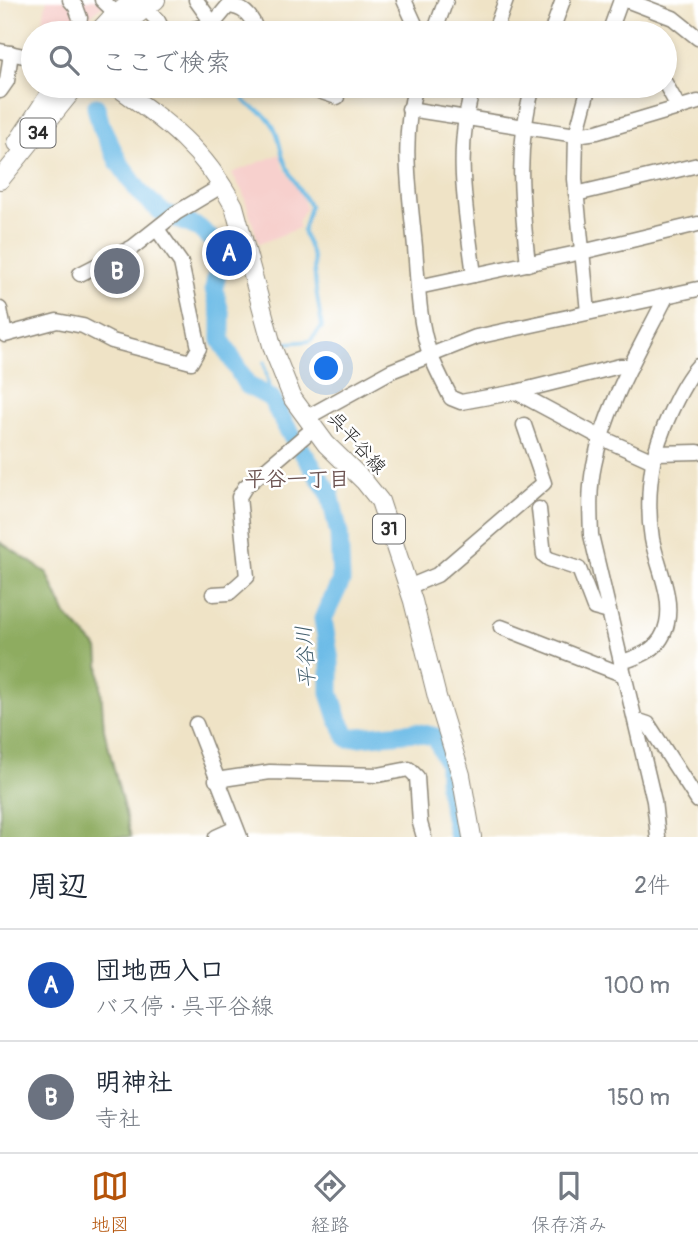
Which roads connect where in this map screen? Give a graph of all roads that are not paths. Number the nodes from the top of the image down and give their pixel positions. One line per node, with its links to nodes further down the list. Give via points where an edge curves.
1 (70, 0): 12 (street)
2 (102, 0): 11 (street)
3 (196, 0): 16 (street)
4 (404, 0): 19 (street)
5 (446, 0): 20 (street)
6 (506, 0): 21 (street)
7 (563, 0): 22 (street)
8 (624, 0): 23 (street); 25 (street)
9 (145, 3): 11 (main road); 14 (main road); 15 (street)
10 (229, 3): 17 (street); 18 (street)
11 (117, 14): 13 (main road)
12 (80, 18)
13 (110, 21)
14 (126, 21)
15 (158, 21)
16 (210, 21)
17 (219, 21)
18 (253, 21)
19 (414, 21)
20 (438, 21)
21 (498, 21)
22 (555, 21)
23 (614, 21)
24 (677, 21): 26 (street)
25 (677, 21)
26 (698, 38)
27 (6, 52): 28 (street, via 7,81)
28 (0, 91)
29 (47, 98): 44 (main road, 34)
30 (66, 98): 45 (main road, 34)
31 (132, 98): 46 (main road, 呉平谷線 / 31, via 180,134)
32 (412, 98): 39 (street)
33 (470, 98): 40 (street)
34 (530, 98): 41 (street)
35 (586, 98): 42 (street)
36 (673, 98): 38 (street)
37 (698, 102): 38 (street)
38 (679, 108): 42 (street)
39 (409, 109): 40 (street); 54 (street, via 407,145)
40 (464, 118): 41 (street); 53 (street, via 463,177)
41 (523, 127): 42 (street); 51 (street, via 519,160)
42 (576, 135): 47 (street)
43 (698, 164): 47 (street)
44 (0, 169)
45 (0, 180)
46 (223, 184): 48 (street); 64 (main road, 呉平谷線 / 31, via 234,206 273,349)
47 (576, 194): 50 (street)
48 (167, 220): 52 (street, via 133,247); 57 (street, via 199,348 191,362 57,321 5,335)
49 (698, 224): 50 (street)
50 (582, 252): 51 (street); 58 (street)
51 (528, 264): 53 (street)
52 (80, 274)
53 (474, 275): 54 (street)
54 (418, 286): 59 (street)
55 (698, 289): 56 (street)
56 (666, 297): 58 (street); 60 (street)
57 (0, 309)
58 (588, 312): 59 (street, via 476,337)
59 (430, 354): 62 (street, via 451,398 461,402); 64 (street, via 391,371)
60 (631, 366): 62 (street); 65 (street)
61 (698, 366): 67 (street, via 676,403)
62 (516, 392): 65 (street)
63 (524, 425): 69 (street, via 544,483 436,575)
64 (303, 433): 69 (main road, 呉平谷線 / 31, via 326,444 380,501); 70 (street, via 244,487 239,498 247,578 229,593)
65 (600, 437): 67 (street); 71 (street, via 590,494 591,535)
66 (698, 452): 67 (street)
67 (655, 457): 73 (street, via 650,494 652,537 668,604 667,625 647,654)
68 (539, 509): 71 (street, via 544,555 579,569 594,608)
69 (408, 587): 79 (main road, 呉平谷線 / 31)
70 (213, 594)
71 (609, 611): 73 (street)
72 (501, 627): 73 (street)
73 (623, 668): 74 (street)
74 (636, 720): 77 (street, via 648,724); 82 (street)
75 (196, 724): 76 (street)
76 (216, 780): 78 (street); 81 (street, via 270,772 378,775 409,769 417,777)
77 (698, 801)
78 (238, 832): 80 (street)
79 (475, 835)
80 (216, 837)
81 (424, 837)
82 (658, 837)

